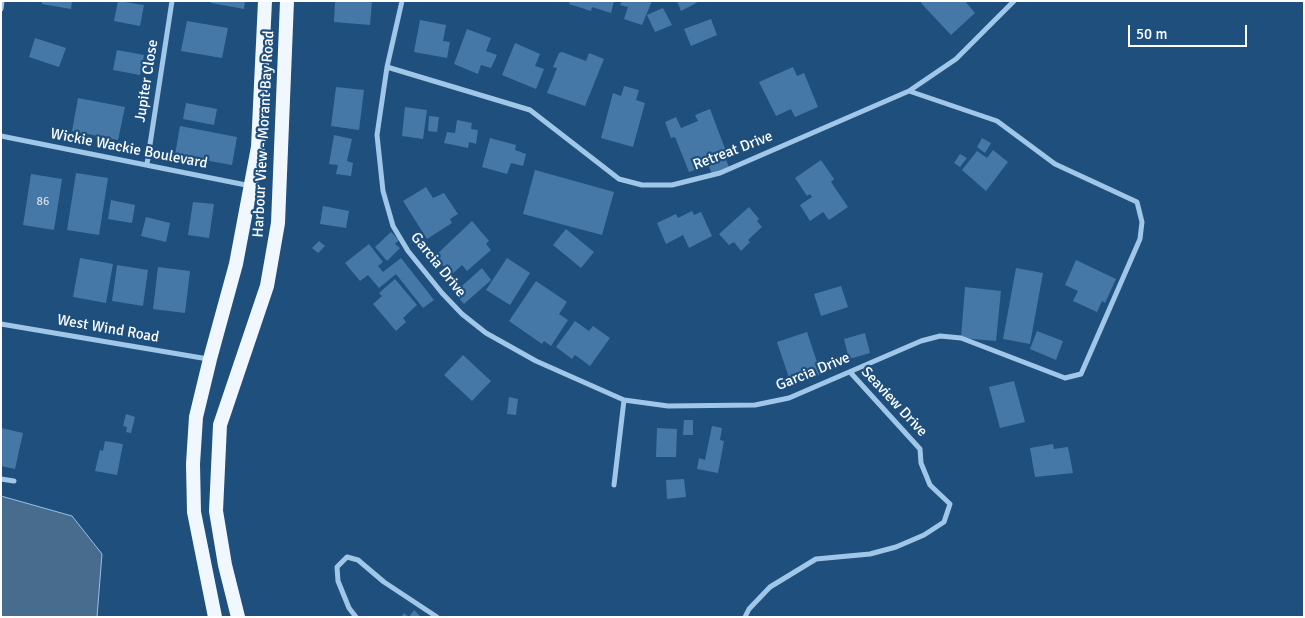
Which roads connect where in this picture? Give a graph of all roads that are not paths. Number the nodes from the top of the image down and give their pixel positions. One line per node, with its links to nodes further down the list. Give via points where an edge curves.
1 (2, 1): 7 (street)
2 (172, 1): 11 (street, Jupiter Close)
3 (265, 1): 12 (highway, Harbour View - Morant Bay Road, via 258,148)
4 (287, 1): 21 (highway, Harbour View - Morant Bay Road, via 278,223 267,286 220,425 216,512)
5 (402, 1): 8 (street, Garcia Drive)
6 (1014, 1): 9 (street, Retreat Drive, via 956,59)
7 (1, 9)
8 (387, 67): 9 (street, Retreat Drive, via 530,110 619,179 642,185 672,185 720,173); 16 (street, Garcia Drive, via 379,114 379,164 393,226 408,251 442,293 486,333 536,361)
9 (909, 91): 15 (street, Garcia Drive, via 997,121 1055,164 1137,202 1142,222 1140,239 1081,374 1065,378 961,338 940,336)
10 (1, 136): 11 (street, Wickie Wackie Boulevard)
11 (147, 164): 12 (street, Wickie Wackie Boulevard)
12 (251, 186): 14 (highway, Harbour View - Morant Bay Road, via 236,264)
13 (1, 324): 14 (street, West Wind Road)
14 (210, 359): 20 (highway, Harbour View - Morant Bay Road, via 196,417 193,503)
15 (850, 372): 16 (street, Garcia Drive, via 789,398 755,405 668,406); 24 (street, Seaview Drive, via 920,449 921,463 930,485 950,504 944,522 896,547 870,554 816,560 770,587)
16 (624, 400): 19 (street)
17 (1, 479): 18 (street)
18 (14, 481)
19 (614, 485)
20 (215, 617)
21 (238, 617)
22 (356, 617): 23 (street, via 338,581 337,567 347,557 358,560 384,582)
23 (437, 617)
24 (745, 617)

